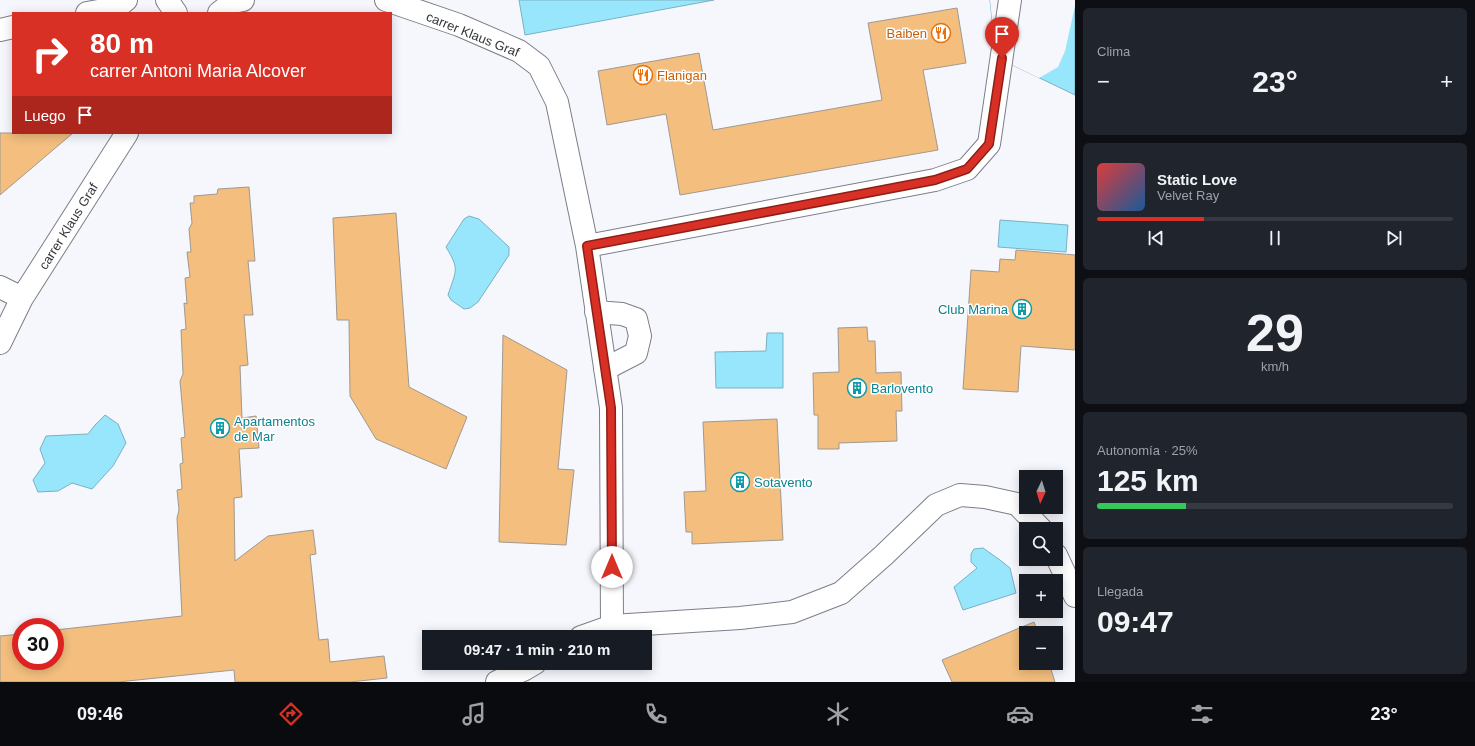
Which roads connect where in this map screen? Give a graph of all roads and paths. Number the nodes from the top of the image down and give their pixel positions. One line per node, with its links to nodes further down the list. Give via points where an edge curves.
1 (126, 0): 6 (street, via 116,8)
2 (167, 0): 7 (street)
3 (243, 0): 8 (street, via 233,2)
4 (386, 0): 12 (street, carrer Klaus Graf, via 459,25 519,51 539,66 557,102)
5 (1010, 0): 12 (street, via 989,144 967,169 935,180)
6 (93, 12)
7 (175, 12)
8 (220, 12)
9 (12, 27): 10 (street)
10 (0, 30)
11 (126, 134): 14 (street, carrer Klaus Graf)
12 (587, 246): 15 (street, carrer Klaus Graf)
13 (0, 287): 14 (street)
14 (22, 298): 16 (street, carrer Klaus Graf)
15 (596, 312): 17 (street, carrer Klaus Graf); 17 (street, via 622,314 636,319 640,336 636,353)
16 (0, 343)
17 (605, 369): 21 (street, carrer Klaus Graf, via 611,408)
18 (1034, 522): 21 (street, via 1017,504 960,495 936,505 841,593 792,612)
19 (1061, 566): 20 (street)
20 (1075, 596)
21 (612, 626): 22 (street)
22 (601, 630)
23 (523, 670): 24 (street)
24 (496, 682)

